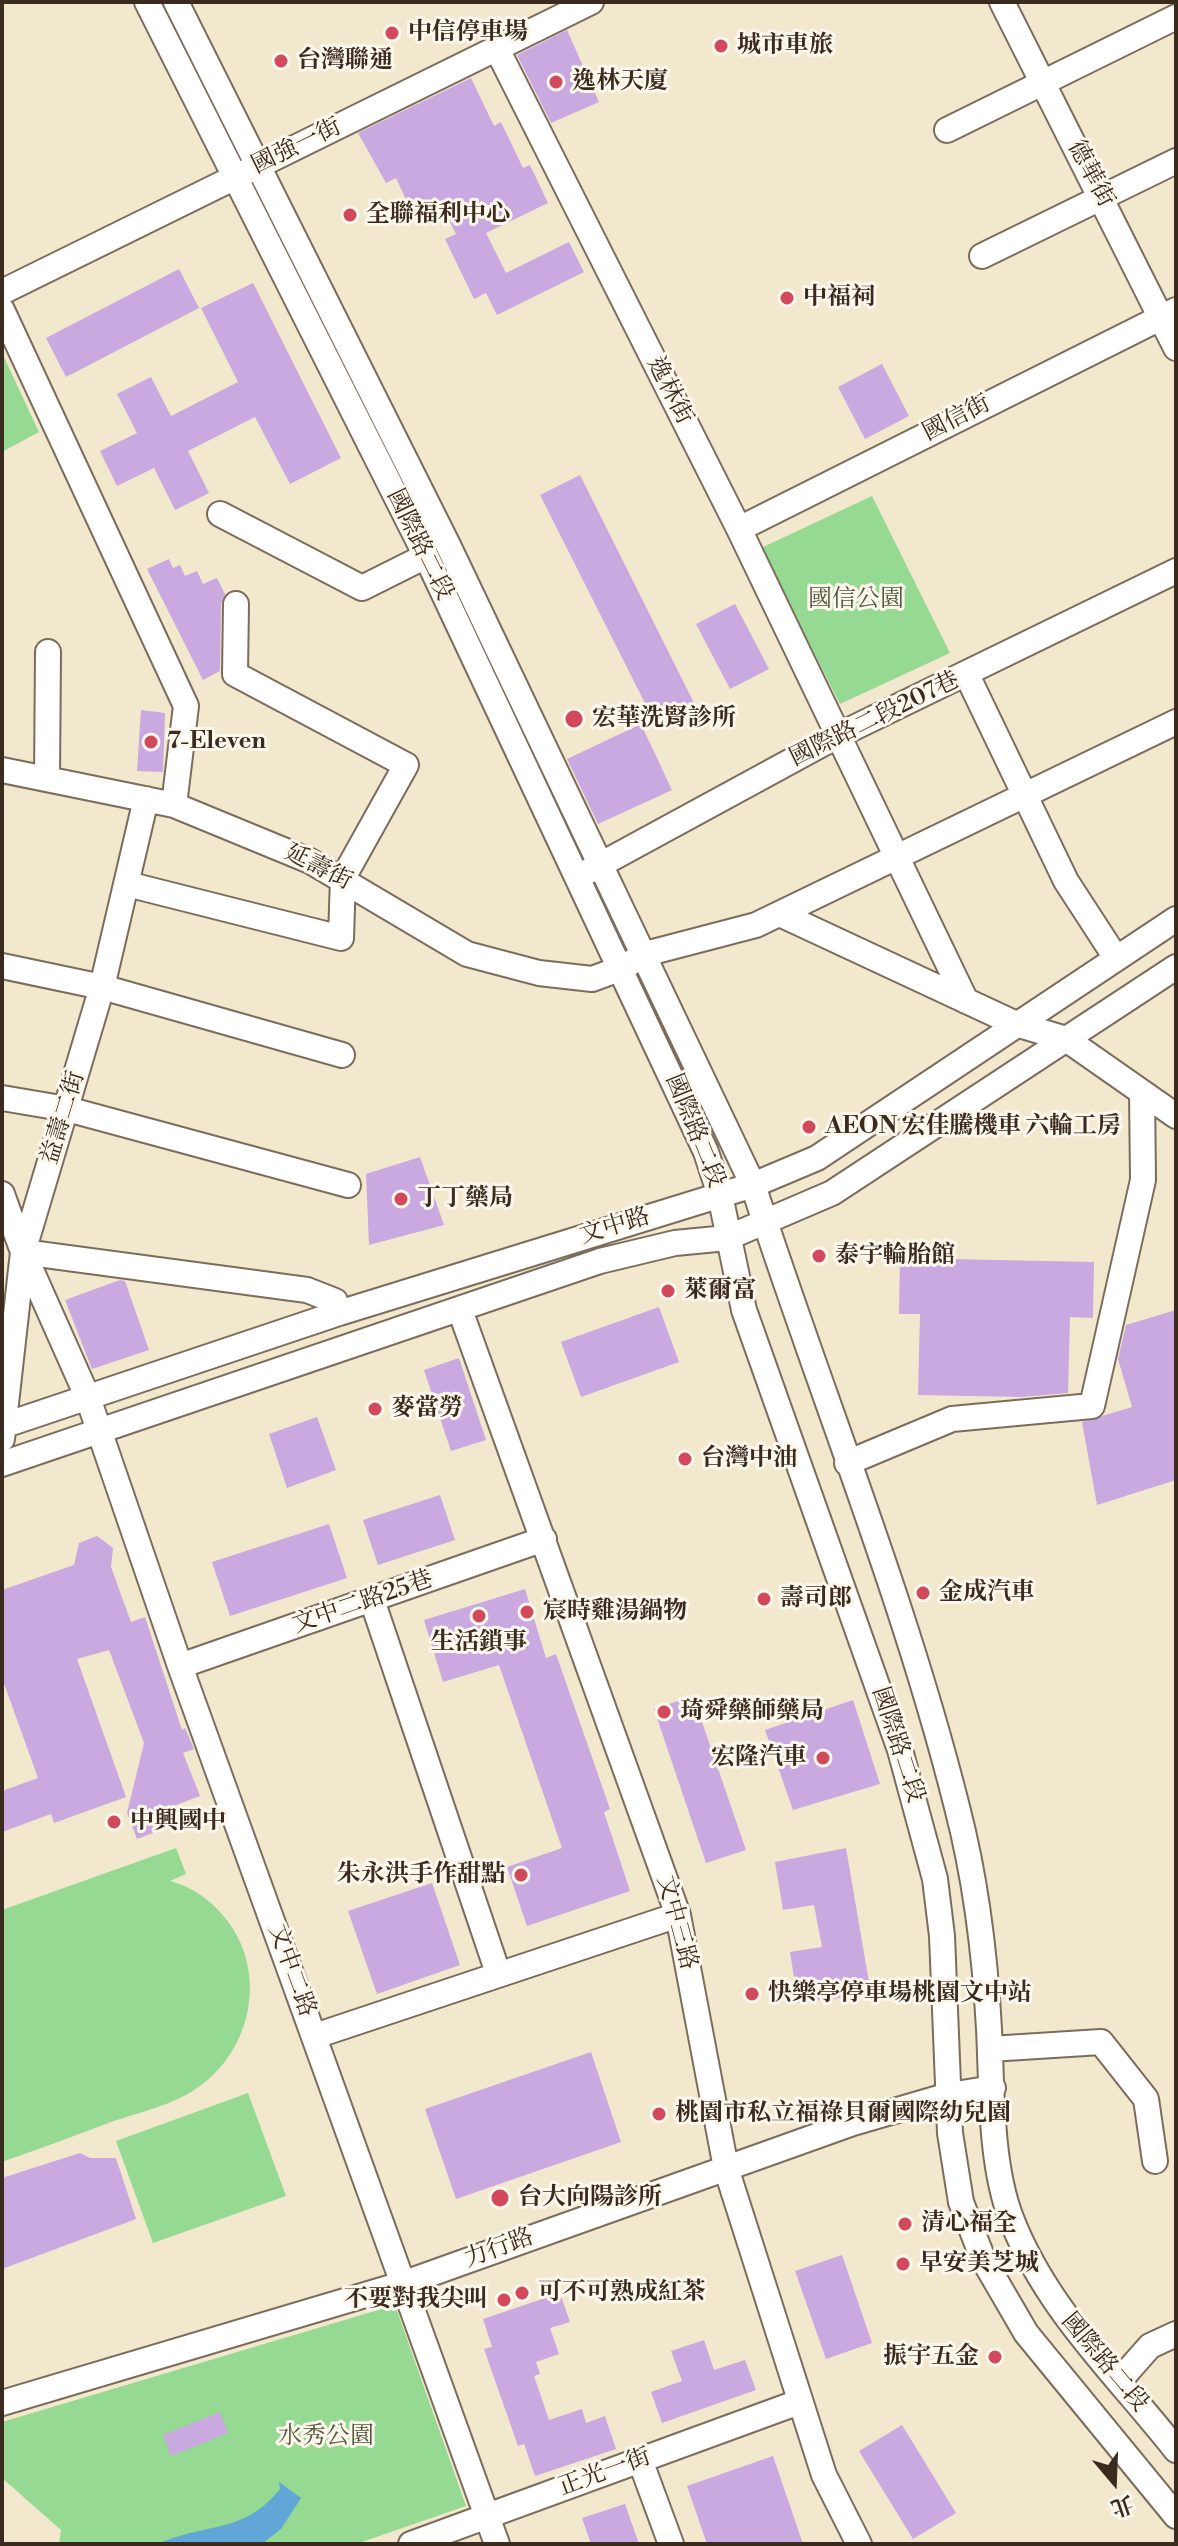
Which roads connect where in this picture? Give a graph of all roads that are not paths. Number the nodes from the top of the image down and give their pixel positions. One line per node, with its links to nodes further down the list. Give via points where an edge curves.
1 (147, 2): 11 (street, 國際路二段)
2 (176, 2): 10 (street, 國際路二段)
3 (591, 2): 6 (street, 國強一街)
4 (1002, 2): 7 (street, 德華街)
5 (1165, 14): 7 (street)
6 (497, 49): 10 (street, 國強一街); 19 (street, 逸林街)
7 (1043, 85): 8 (street); 12 (street, 德華街)
8 (947, 130)
9 (1176, 161): 12 (street)
10 (259, 166): 11 (street, 國強一街); 33 (street, 國際路二段)
11 (237, 177): 14 (street, 國強一街); 20 (street, 國際路二段)
12 (1103, 196): 13 (street); 16 (street, 德華街)
13 (982, 256)
14 (2, 292)
15 (2, 310): 31 (street, via 186,706)
16 (1168, 313): 17 (street, 德華街); 19 (street, 國信街)
17 (1176, 348)
18 (220, 514): 20 (street, via 362,588)
19 (739, 529): 26 (street, 逸林街)
20 (426, 556): 34 (street, 國際路二段)
21 (1176, 571): 24 (street, 國際路二段207巷)
22 (236, 604): 35 (street, via 235,674 406,765)
23 (48, 652): 28 (street)
24 (967, 675): 26 (street, 國際路二段207巷); 29 (street)
25 (1176, 722): 29 (street, 延壽街)
26 (837, 736): 32 (street, 逸林街); 33 (street, 國際路二段207巷)
27 (2, 770): 28 (street, 延壽街)
28 (47, 779): 30 (street, 延壽街)
29 (1026, 796): 32 (street, 延壽街); 40 (street, via 1066,881)
30 (146, 799): 31 (street, 延壽街); 36 (street, 益壽二街)
31 (174, 805): 35 (street, 延壽街)
32 (897, 857): 37 (street, 延壽街); 45 (street, 逸林街)
33 (601, 864): 34 (street, 國際路二段207巷); 39 (street, 國際路二段)
34 (578, 877): 43 (street, 國際路二段)
35 (343, 878): 36 (street, via 341,938); 43 (street, 延壽街, via 467,954 539,973 592,979)
36 (127, 884): 44 (street, 益壽二街)
37 (780, 914): 39 (street, 延壽街); 45 (street)
38 (1176, 919): 40 (street, 文中路)
39 (645, 954): 43 (street, 延壽街); 54 (street, 國際路二段)
40 (1116, 958): 46 (street, 文中路)
41 (2, 966): 44 (street)
42 (1176, 967): 47 (street, 文中路)
43 (622, 968): 56 (street, 國際路二段, via 701,1139)
44 (102, 987): 48 (street); 51 (street, 益壽二街)
45 (966, 1001): 46 (street)
46 (1016, 1024): 47 (street); 54 (street, 文中路, via 817,1158)
47 (1066, 1039): 49 (street); 57 (street, 文中路, via 832,1193)
48 (342, 1055)
49 (1142, 1093): 52 (street); 65 (street, via 1143,1180 1092,1406 952,1419)
50 (2, 1098): 51 (street)
51 (67, 1109): 53 (street); 59 (street, 益壽二街)
52 (1176, 1116)
53 (348, 1185)
54 (753, 1185): 56 (street, 文中路); 57 (street, 國際路二段)
55 (2, 1194): 59 (street, 文中二路)
56 (720, 1195): 58 (street, 國際路二段); 61 (street, 文中路)
57 (765, 1224): 58 (street, 文中路); 65 (street, 國際路二段)
58 (727, 1238): 60 (street, 文中路, via 675,1243 600,1261); 75 (street, 國際路二段, via 744,1310 920,1817 942,1936)
59 (23, 1252): 61 (street, via 307,1290 335,1301); 62 (street, 文中二路); 63 (street, 益壽二街)
60 (460, 1310): 64 (street, 文中路); 67 (street, 文中三路)
61 (339, 1313): 62 (street, 文中路)
62 (88, 1398): 63 (street, 文中路); 64 (street, 文中二路)
63 (3, 1430)
64 (100, 1431): 66 (street, 文中路); 69 (street, 文中二路)
65 (847, 1463): 73 (street, 國際路二段, via 928,1702 958,1809 978,1905)
66 (2, 1464)
67 (544, 1539): 68 (street, 文中二路25巷); 70 (street, 文中三路)
68 (372, 1600): 69 (street, 文中二路25巷); 71 (street)
69 (180, 1666): 72 (street, 文中二路)
70 (678, 1915): 71 (street); 77 (street, 文中三路)
71 (498, 1973): 72 (street)
72 (315, 2036): 78 (street, 文中二路)
73 (990, 2049): 74 (street, 國際路二段); 76 (street, via 1101,2042 1146,2099)
74 (993, 2088): 75 (street, 力行路); 80 (street, 國際路二段, via 995,2140 1010,2216 1062,2315)
75 (949, 2095): 77 (street, 力行路); 86 (street, 國際路二段, via 961,2202 983,2259 1026,2333)
76 (1155, 2161)
77 (726, 2168): 78 (street, 力行路); 81 (street, 文中三路)
78 (402, 2284): 82 (street, 力行路); 85 (street, 文中二路)
79 (1176, 2334): 80 (street, via 1150,2346)
80 (1119, 2381): 83 (street, 國際路二段)
81 (799, 2402): 84 (street, 正光一街); 90 (street, 文中三路, via 824,2475)
82 (2, 2403)
83 (1176, 2450)
84 (640, 2460): 85 (street, 正光一街); 89 (street)
85 (488, 2516): 87 (street, 正光一街); 88 (street, 文中二路)
86 (1176, 2516)
87 (411, 2544)
88 (497, 2544)
89 (671, 2544)
90 (859, 2544)

